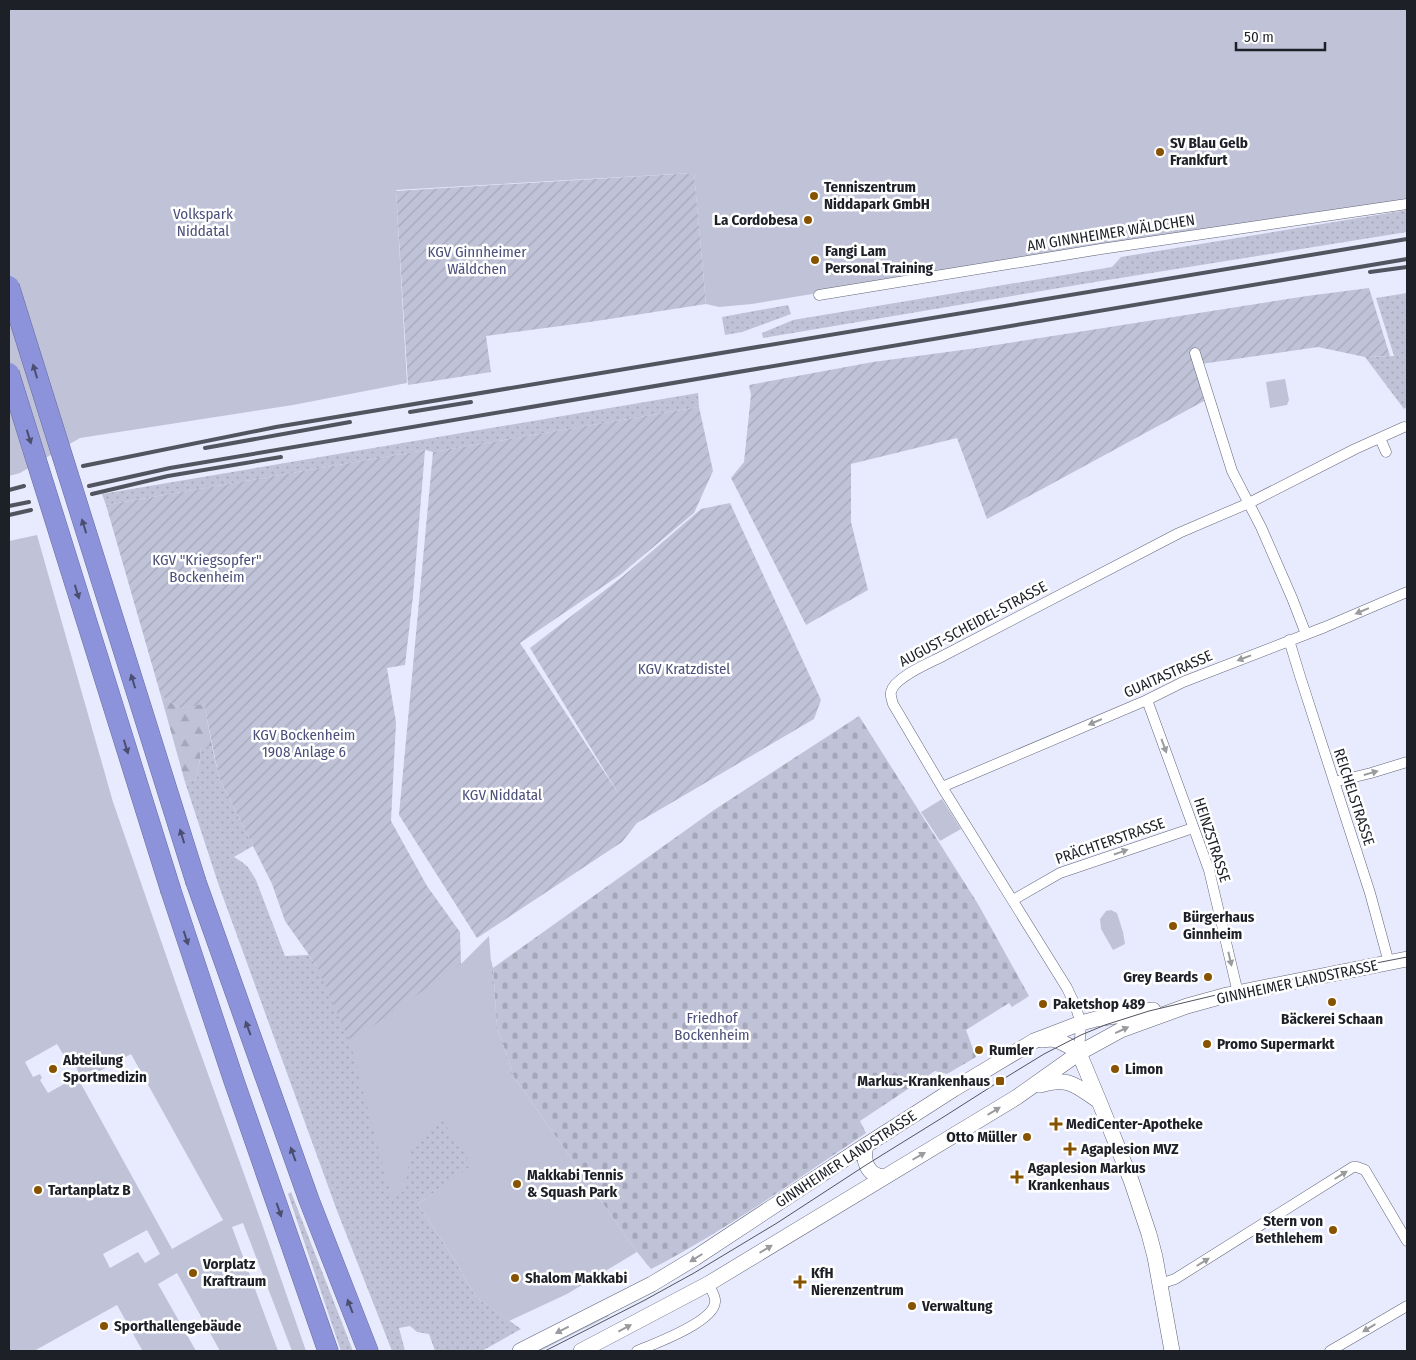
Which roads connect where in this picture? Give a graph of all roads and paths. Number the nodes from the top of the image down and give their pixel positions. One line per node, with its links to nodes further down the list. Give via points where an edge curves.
1 (1407, 204): 3 (street, AM GINNHEIMER WÄLDCHEN)
2 (9, 286): 35 (highway, one-way to 2, bridge, via 309,1200 196,882)
3 (819, 295)
4 (1195, 353): 9 (street, via 1232,472)
5 (9, 373): 34 (highway, one-way to 34, bridge, via 171,891)
6 (1404, 427): 7 (street)
7 (1380, 438): 8 (street); 9 (street)
8 (1386, 452)
9 (1249, 503): 11 (street); 16 (street, AUGUST-SCHEIDEL-STRASSE, via 1179,533 902,679 890,697)
10 (1407, 592): 11 (street, GUAITASTRASSE, one-way to 11)
11 (1306, 634): 12 (street, GUAITASTRASSE)
12 (1289, 640): 13 (street, GUAITASTRASSE, one-way to 13, via 1183,682); 15 (street, REICHELSTRASSE)
13 (1147, 700): 16 (street, GUAITASTRASSE, one-way to 16); 17 (street, HEINZSTRASSE, one-way to 17)
14 (1407, 762): 15 (street, one-way to 14)
15 (1334, 782): 20 (street, REICHELSTRASSE)
16 (942, 786): 18 (street, AUGUST-SCHEIDEL-STRASSE)
17 (1193, 828): 18 (street, PRÄCHTERSTRASSE, one-way to 17, via 1060,873); 21 (street, HEINZSTRASSE, one-way to 21, via 1209,870)
18 (1013, 900): 23 (street, AUGUST-SCHEIDEL-STRASSE, via 1067,988)
19 (1407, 959): 20 (main road, GINNHEIMER LANDSTRASSE)
20 (1389, 963): 21 (main road, GINNHEIMER LANDSTRASSE)
21 (1238, 993): 22 (main road, GINNHEIMER LANDSTRASSE)
22 (1187, 1006): 23 (main road, GINNHEIMER LANDSTRASSE); 25 (main road, GINNHEIMER LANDSTRASSE, one-way to 22, via 1121,1030)
23 (1082, 1023): 24 (main road, GINNHEIMER LANDSTRASSE); 25 (street, AUGUST-SCHEIDEL-STRASSE)
24 (1034, 1041): 25 (main road, via 1052,1039); 28 (main road, GINNHEIMER LANDSTRASSE)
25 (1079, 1053): 26 (main road, GINNHEIMER LANDSTRASSE); 27 (main road)
26 (1030, 1088): 27 (main road, via 1063,1081); 29 (main road, GINNHEIMER LANDSTRASSE, one-way to 26)
27 (1099, 1101): 32 (main road, via 1141,1209)
28 (866, 1145): 29 (main road, via 866,1165 873,1174); 36 (main road, GINNHEIMER LANDSTRASSE, one-way to 36, via 652,1284)
29 (883, 1177): 31 (main road, GINNHEIMER LANDSTRASSE, one-way to 29)
30 (1407, 1241): 32 (street, one-way to 30, via 1175,1279 1353,1167 1365,1170)
31 (708, 1284): 37 (main road, GINNHEIMER LANDSTRASSE, one-way to 31); 38 (street, via 715,1303 710,1313 690,1327)
32 (1160, 1284): 39 (main road)
33 (1407, 1306): 40 (street, one-way to 40)
34 (328, 1351)
35 (368, 1351)
36 (520, 1351)
37 (582, 1351)
38 (638, 1351)
39 (1172, 1351)
40 (1330, 1351)

